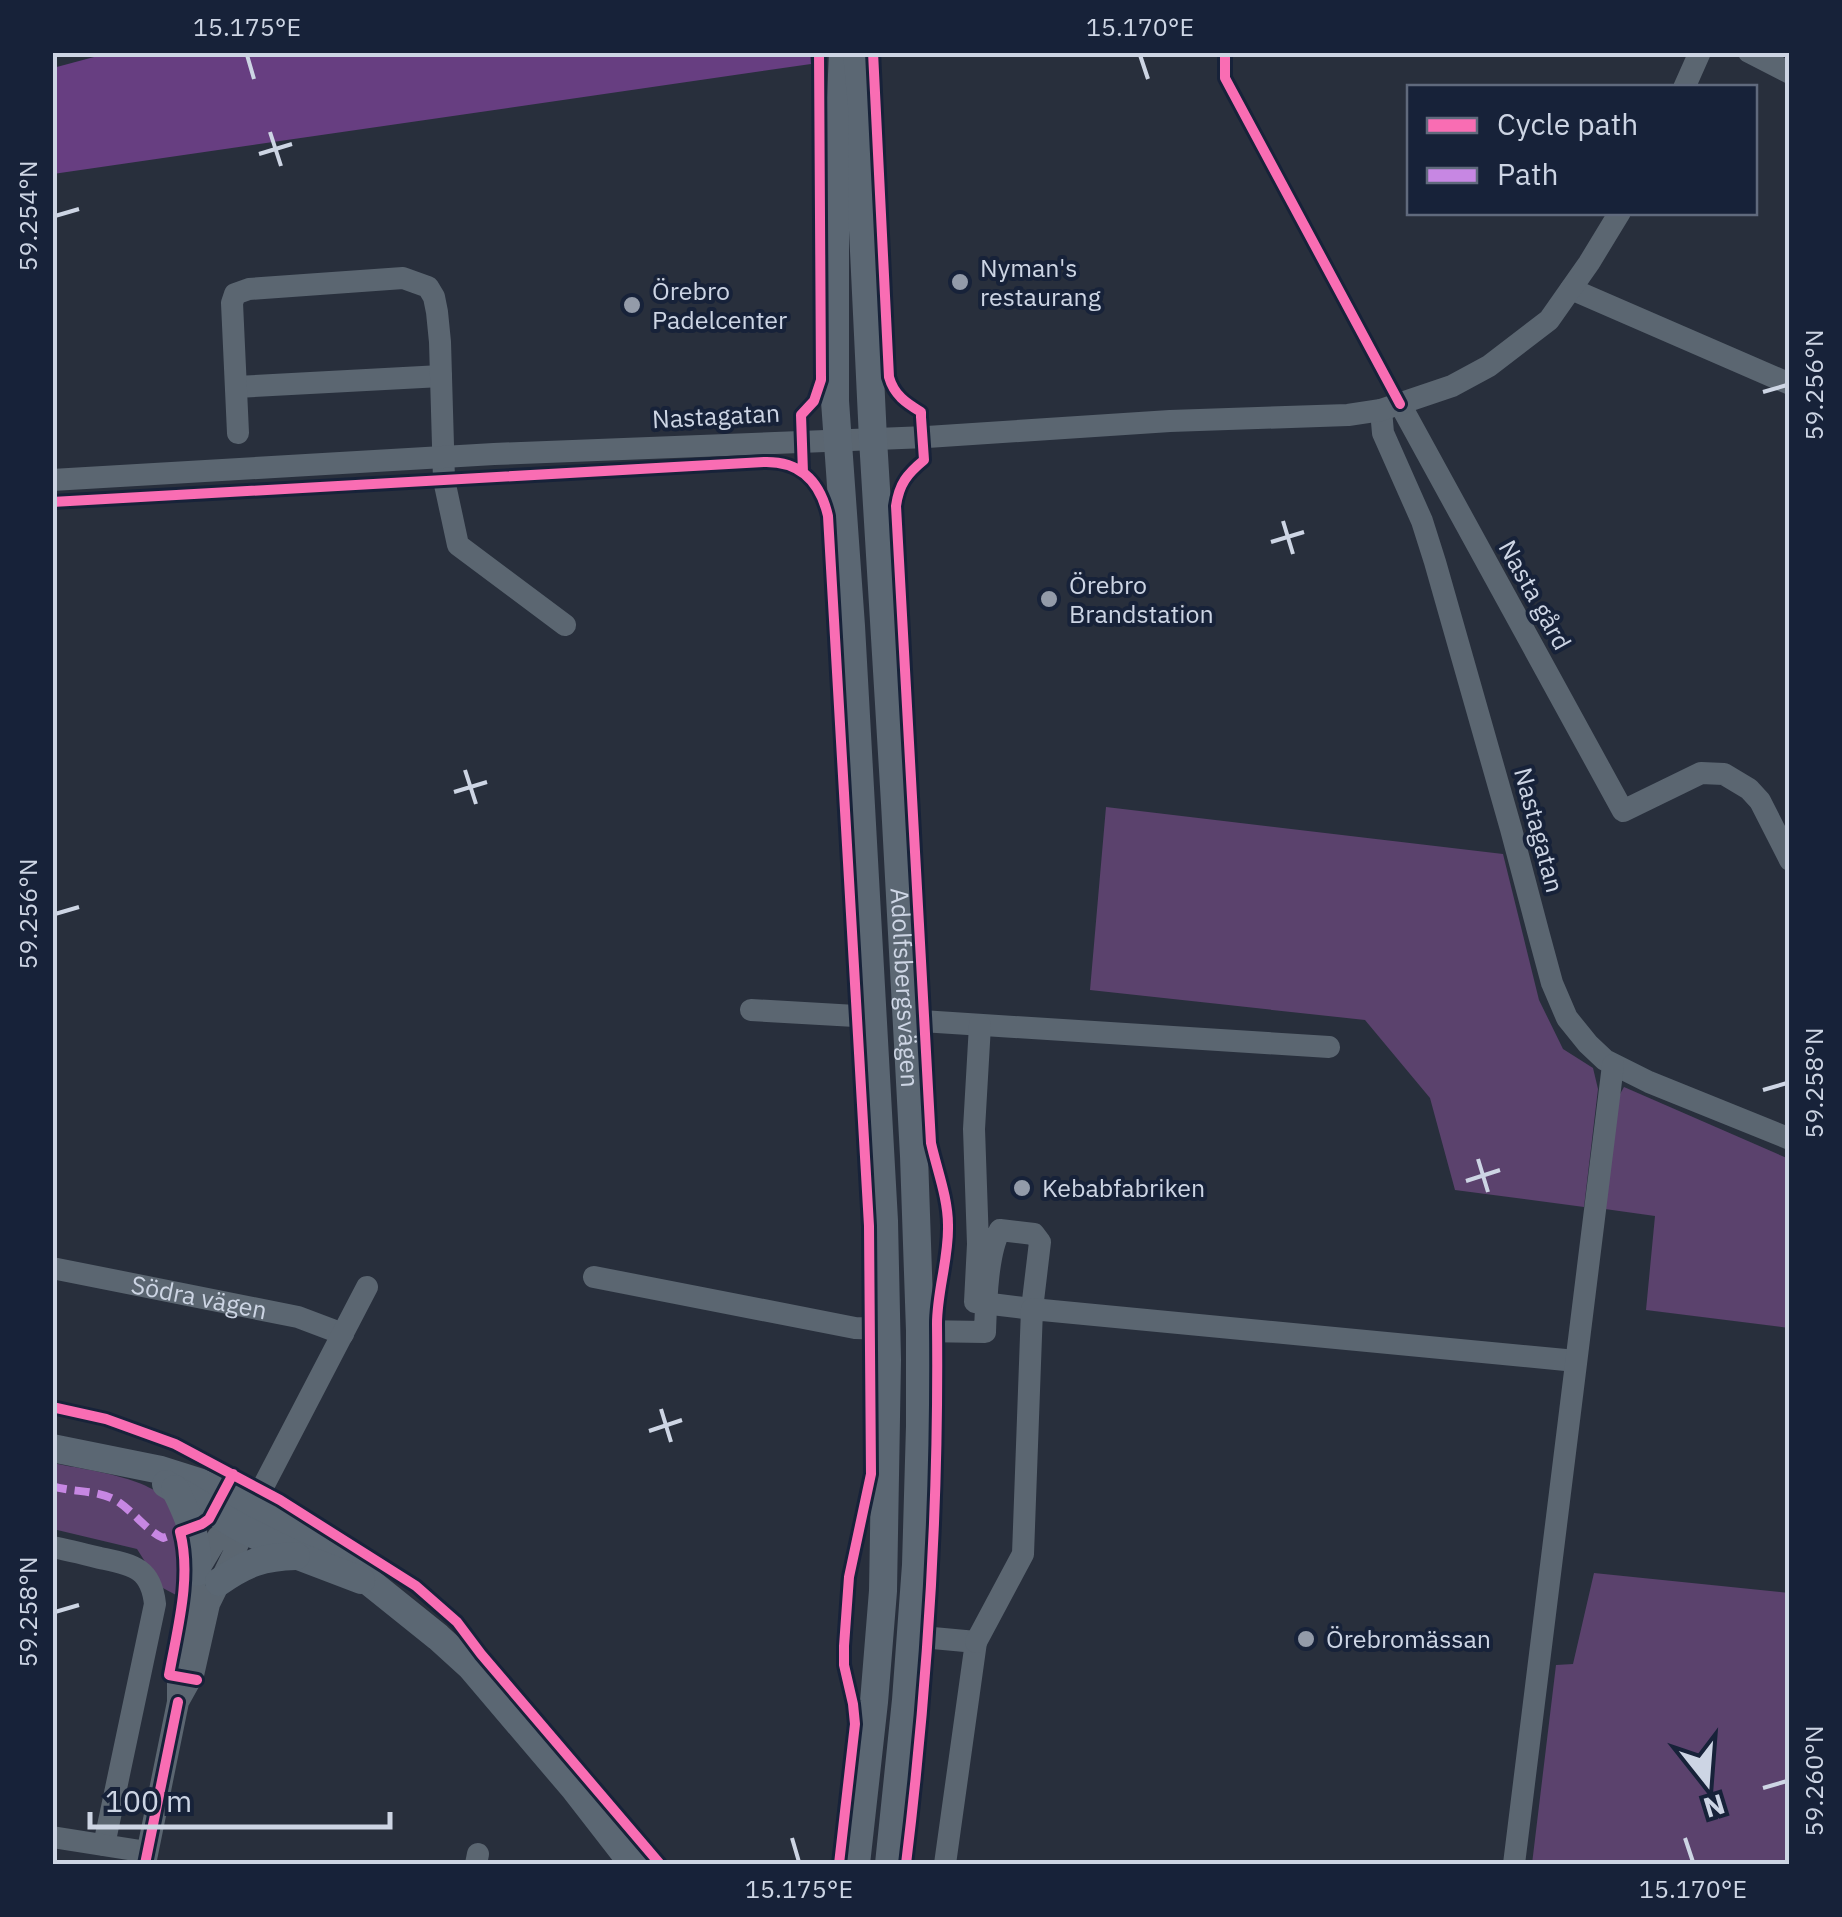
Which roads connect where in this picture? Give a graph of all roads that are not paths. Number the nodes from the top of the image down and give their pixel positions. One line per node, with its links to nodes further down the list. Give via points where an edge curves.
1 (844, 52): 15 (main road, Adolfsbergsvägen, via 834,300)
2 (857, 52): 14 (main road, Adolfsbergsvägen)
3 (1700, 52): 6 (street)
4 (1749, 52): 5 (street)
5 (1790, 73)
6 (1685, 85)
7 (1618, 215): 8 (street, Nastagatan)
8 (1571, 289): 10 (street); 12 (street, Nastagatan, via 1549,320 1489,366)
9 (441, 376): 11 (street); 11 (street, via 434,297 428,286 404,278 234,294); 16 (street)
10 (1790, 384)
11 (236, 388): 13 (street)
12 (1390, 407): 14 (street, Nastagatan, via 1348,415); 19 (street, Nasta gård, via 1623,812 1702,774 1724,774 1760,801); 25 (street, Nastagatan, via 1383,433 1435,562 1552,983 1567,1018)
13 (238, 433)
14 (872, 439): 15 (street, Nastagatan); 22 (main road, Adolfsbergsvägen)
15 (838, 440): 16 (street, Nastagatan); 21 (main road, Adolfsbergsvägen)
16 (442, 457): 17 (street, Nastagatan); 18 (street, via 458,544)
17 (52, 480)
18 (565, 625)
19 (1790, 860)
20 (752, 1010): 21 (street)
21 (873, 1017): 22 (main road); 32 (main road, Adolfsbergsvägen)
22 (906, 1020): 23 (street); 33 (main road, Adolfsbergsvägen)
23 (980, 1025): 24 (street); 30 (street, via 975,1302)
24 (1329, 1048)
25 (1613, 1064): 26 (street, Nastagatan); 35 (street)
26 (1790, 1139)
27 (52, 1268): 34 (street, Södra vägen, via 298,1317)
28 (594, 1278): 32 (street)
29 (367, 1287): 34 (street)
30 (986, 1303): 31 (street); 31 (street, via 1000,1230 1034,1234 1040,1242); 33 (street, via 984,1332)
31 (1032, 1309): 35 (street); 46 (street, via 1023,1554)
32 (886, 1329): 33 (main road); 44 (main road, Adolfsbergsvägen)
33 (920, 1330): 45 (main road, Adolfsbergsvägen)
34 (343, 1334): 39 (street)
35 (1576, 1361): 54 (street)
36 (52, 1448): 37 (main road)
37 (120, 1462): 38 (main road); 39 (main road, via 199,1482)
38 (176, 1490): 39 (main road); 42 (main road)
39 (247, 1517): 41 (main road); 42 (street, via 218,1537); 43 (main road, via 294,1524 332,1546)
40 (52, 1546): 48 (street, via 132,1566 154,1590)
41 (298, 1556): 42 (main road, via 256,1560); 43 (main road)
42 (208, 1577): 49 (street, via 178,1672 178,1702)
43 (372, 1584): 50 (main road, via 470,1667)
44 (880, 1633): 45 (main road); 51 (main road, Adolfsbergsvägen)
45 (912, 1636): 46 (street); 52 (main road, Adolfsbergsvägen)
46 (976, 1642): 53 (street)
47 (52, 1837): 48 (street)
48 (110, 1852): 49 (street)
49 (146, 1858)
50 (626, 1859)
51 (856, 1864)
52 (889, 1864)
53 (945, 1864)
54 (1514, 1864)

